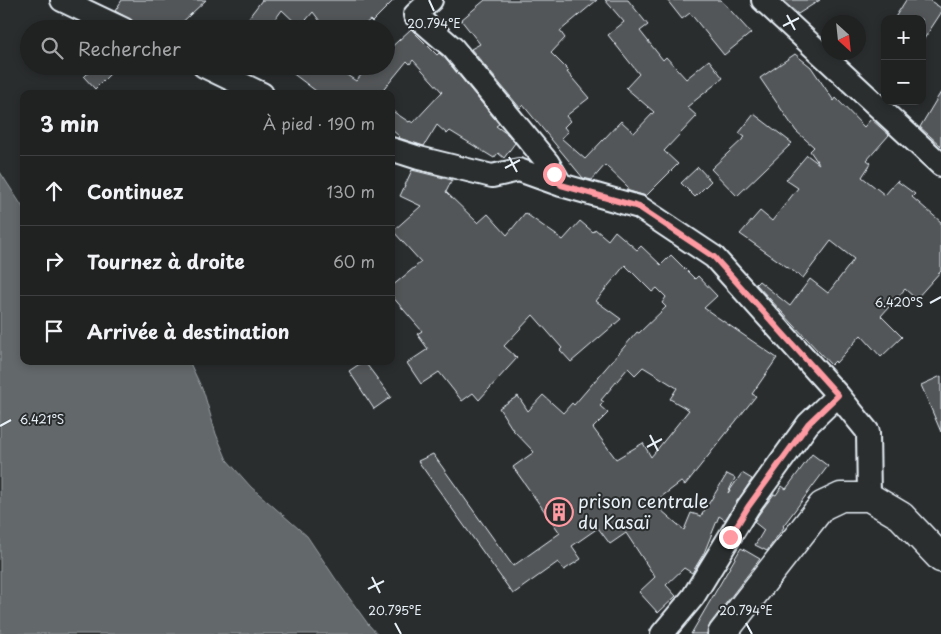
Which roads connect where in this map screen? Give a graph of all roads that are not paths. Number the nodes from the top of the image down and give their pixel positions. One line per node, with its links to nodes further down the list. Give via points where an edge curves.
1 (62, 0): 4 (street)
2 (431, 0): 9 (street, via 415,15 453,48 548,163)
3 (763, 0): 8 (street)
4 (104, 20)
5 (223, 75): 6 (street)
6 (254, 90)
7 (395, 150): 9 (street, via 492,176 519,170)
8 (941, 165)
9 (561, 185): 10 (street, via 639,207 714,257)
10 (838, 395): 11 (street, via 868,432); 13 (street, via 808,424 748,507 693,597)
11 (869, 497): 12 (main road, via 901,516); 14 (main road, via 840,497 822,506)
12 (941, 558)
13 (662, 634)
14 (722, 634)

